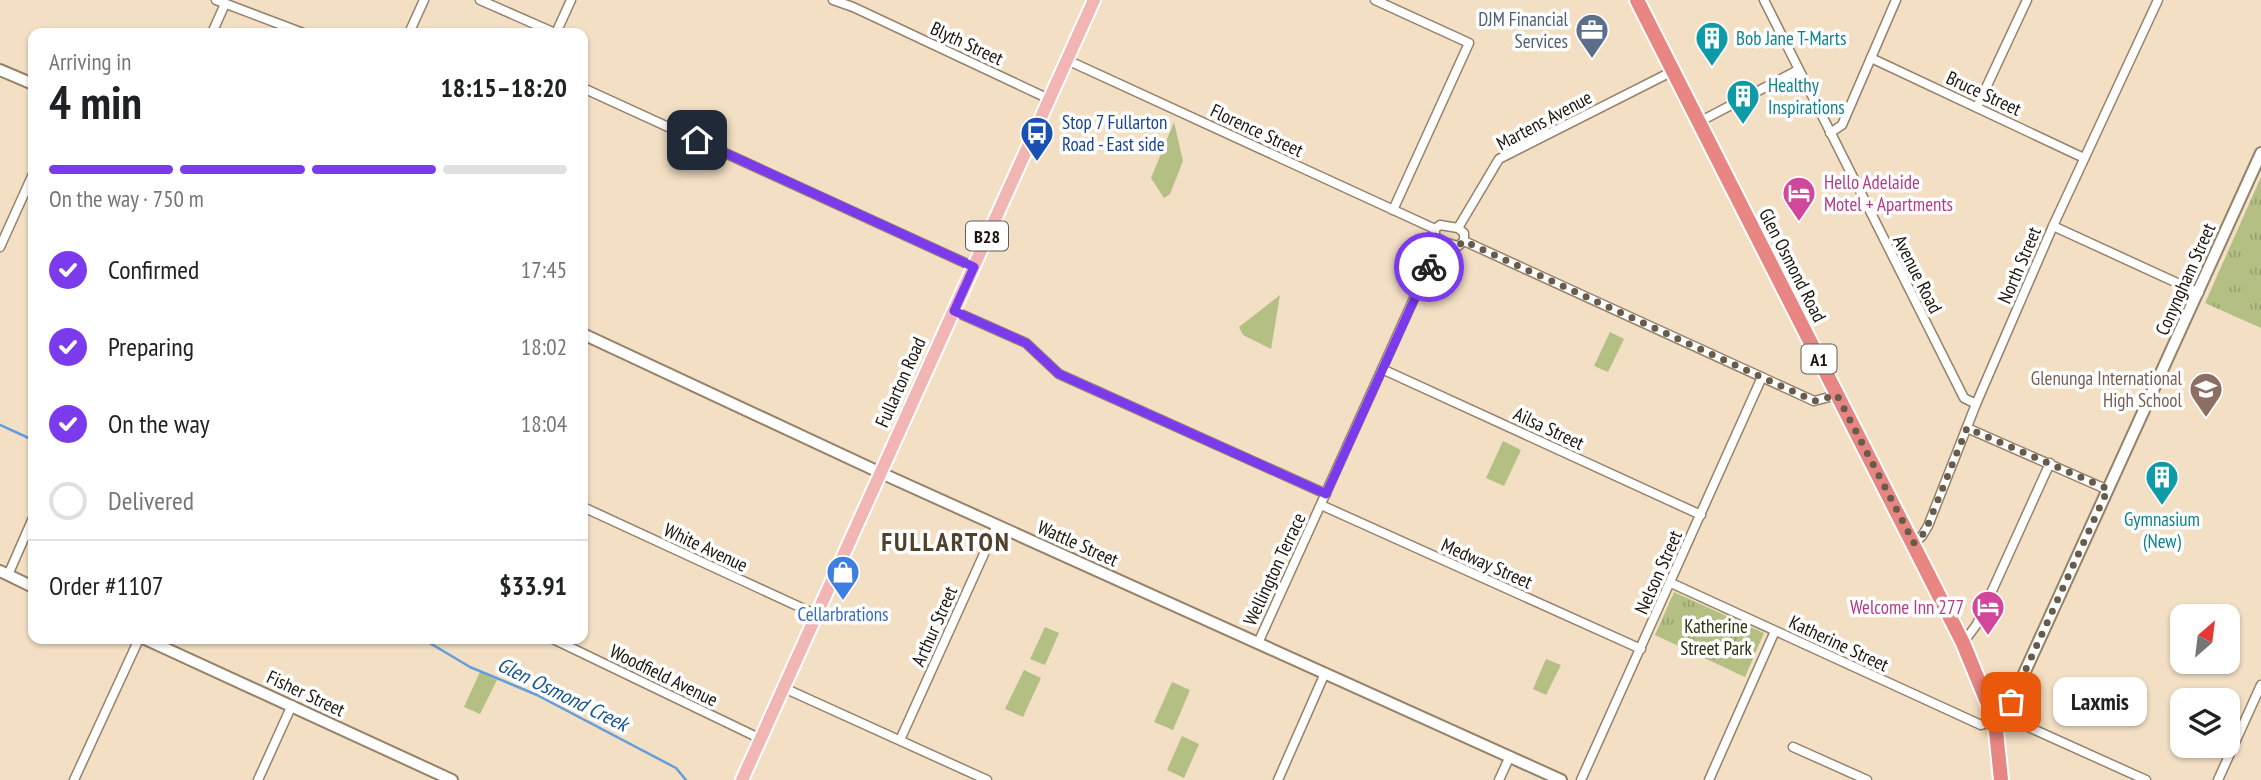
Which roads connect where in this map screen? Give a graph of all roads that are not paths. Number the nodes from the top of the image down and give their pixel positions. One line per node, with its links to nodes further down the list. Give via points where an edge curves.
1 (216, 0): 13 (street)
2 (424, 0): 16 (street)
3 (480, 0): 17 (street)
4 (571, 0): 18 (street)
5 (1094, 0): 20 (main road, Fullarton Road / B28)
6 (1375, 0): 33 (street, via 1469,43)
7 (1637, 0): 23 (highway, Glen Osmond Road / A1)
8 (1763, 0): 22 (street, Avenue Road)
9 (1896, 0): 19 (street)
10 (2026, 0): 27 (street)
11 (2158, 0): 31 (street, North Street)
12 (835, 1): 26 (street, Blyth Street)
13 (225, 4): 14 (street); 15 (street)
14 (214, 28)
15 (290, 28)
16 (411, 28)
17 (544, 28)
18 (558, 28)
19 (1871, 58): 27 (street, Bruce Street); 29 (street, via 1842,125)
20 (1067, 60): 26 (main road, Fullarton Road / B28); 33 (street, Florence Street)
21 (0, 69): 24 (street)
22 (1798, 70): 28 (street); 29 (street, Avenue Road)
23 (1673, 71): 28 (highway, Glen Osmond Road / A1); 36 (street, Martens Avenue, via 1499,159)
24 (28, 83)
25 (588, 90): 40 (street)
26 (1049, 99): 40 (main road, Fullarton Road / B28)
27 (1977, 107): 31 (street, Bruce Street)
28 (1699, 121): 46 (highway, Glen Osmond Road / A1)
29 (1830, 133): 47 (street, Avenue Road, via 1964,398)
30 (2261, 153): 41 (street, Conyngham Street)
31 (2084, 158): 34 (street, North Street)
32 (28, 185): 39 (street)
33 (1392, 210): 35 (street, Florence Street)
34 (2053, 226): 41 (street); 47 (street, North Street)
35 (1435, 229): 36 (street, via 1440,225); 37 (street)
36 (1458, 229): 38 (street, via 1464,233)
37 (1440, 241): 38 (street, via 1458,246); 44 (street, Wellington Terrace)
38 (1464, 241): 45 (street)
39 (0, 247)
40 (974, 267): 42 (main road, Fullarton Road / B28)
41 (2199, 293): 51 (street, Conyngham Street)
42 (954, 311): 50 (main road, Fullarton Road / B28); 52 (street, via 1026,343 1059,374)
43 (588, 336): 50 (street, Wattle Street)
44 (1382, 369): 52 (street, Wellington Terrace); 55 (street, Ailsa Street)
45 (1762, 377): 46 (street, via 1814,401); 55 (street, Nelson Street)
46 (1837, 395): 58 (highway, Glen Osmond Road / A1)
47 (1976, 404): 48 (street, North Street)
48 (1967, 428): 49 (street); 58 (street, North Street, via 1925,532)
49 (2050, 463): 51 (street); 65 (street, via 1977,624)
50 (881, 473): 56 (street, Wattle Street); 62 (main road, Fullarton Road / B28)
51 (2108, 489): 74 (street, Conyngham Street, via 2011,702)
52 (1326, 494): 53 (street, Wellington Terrace)
53 (1321, 505): 64 (street, Wellington Terrace); 69 (street, Medway Street)
54 (588, 509): 62 (street, White Avenue)
55 (1701, 515): 60 (street, Nelson Street)
56 (997, 525): 64 (street, Wattle Street); 76 (street, Arthur Street)
57 (28, 527): 59 (street)
58 (1914, 543): 65 (highway, Glen Osmond Road / A1)
59 (4, 573): 61 (street)
60 (1671, 583): 63 (street, Katherine Street); 69 (street, Nelson Street)
61 (28, 585)
62 (817, 615): 72 (main road, Fullarton Road / B28)
63 (1775, 631): 74 (street, Katherine Street, via 1981,725); 89 (street)
64 (1258, 643): 70 (street, Wattle Street)
65 (1963, 643): 74 (highway, Glen Osmond Road / A1)
66 (137, 644): 80 (street)
67 (156, 644): 73 (street, Fisher Street)
68 (563, 644): 75 (street, Woodfield Avenue)
69 (1641, 649): 88 (street, Nelson Street)
70 (1325, 673): 78 (street, Wattle Street); 85 (street)
71 (2261, 685): 93 (street)
72 (784, 688): 75 (main road, Fullarton Road / B28); 76 (street)
73 (292, 705): 79 (street, Fisher Street); 81 (street)
74 (1995, 721): 91 (highway, Glen Osmond Road / A1); 92 (street, Katherine Street, via 2015,721)
75 (761, 739): 83 (main road, Fullarton Road / B28)
76 (900, 740): 84 (street)
77 (1793, 747): 90 (street)
78 (1510, 757): 86 (street); 87 (street, Wattle Street)
79 (432, 776): 82 (street, Fisher Street)
80 (74, 780)
81 (258, 780)
82 (452, 780)
83 (742, 780)
84 (987, 780)
85 (1278, 780)
86 (1499, 780)
87 (1561, 780)
88 (1581, 780)
89 (1709, 780)
90 (1867, 780)
91 (2001, 780)
92 (2147, 780)
93 (2218, 780)

